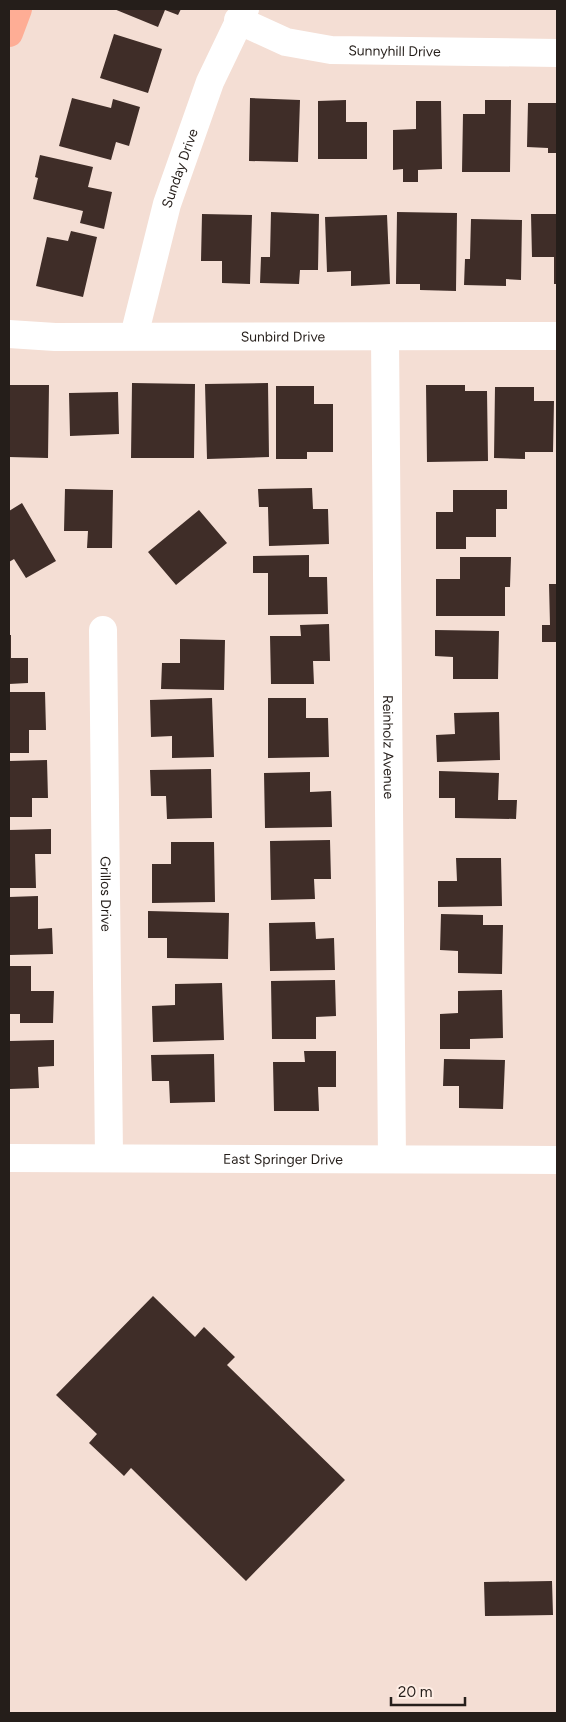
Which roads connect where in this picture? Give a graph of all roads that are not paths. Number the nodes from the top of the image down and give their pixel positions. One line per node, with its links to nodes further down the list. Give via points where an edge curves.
1 (18, 9): 3 (main road)
2 (242, 15): 4 (street, Sunnyhill Drive, via 286,42 331,50); 6 (street, Sunday Drive, via 210,82 167,204)
3 (9, 33)
4 (557, 53)
5 (9, 334): 6 (street, Sunbird Drive)
6 (134, 336): 8 (street, Sunbird Drive)
7 (557, 336): 8 (street, Sunbird Drive)
8 (385, 337): 12 (street, Reinholz Avenue)
9 (103, 630): 10 (street, Grillos Drive)
10 (109, 1156): 11 (street, East Springer Drive); 12 (street, East Springer Drive)
11 (9, 1158)
12 (392, 1158): 13 (street, East Springer Drive)
13 (557, 1160)

